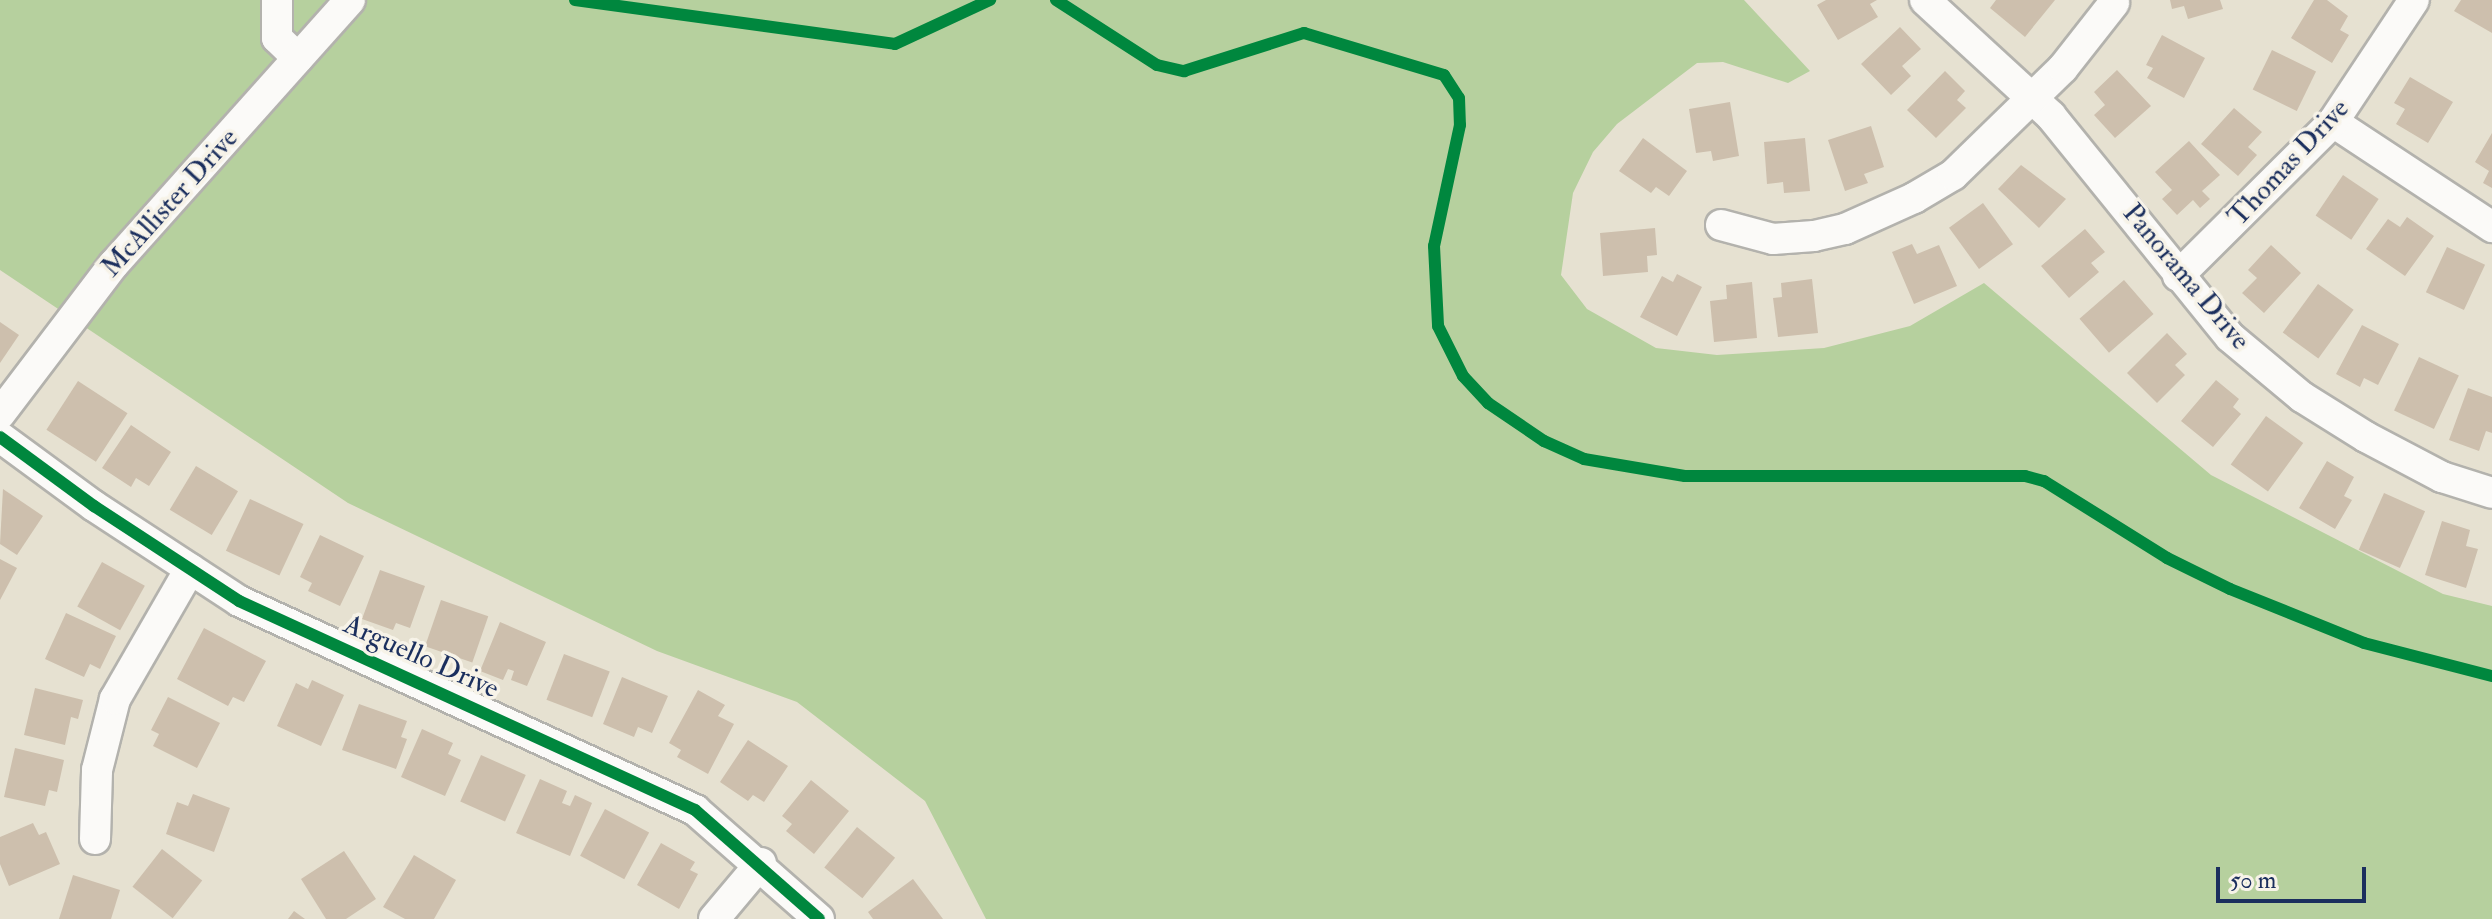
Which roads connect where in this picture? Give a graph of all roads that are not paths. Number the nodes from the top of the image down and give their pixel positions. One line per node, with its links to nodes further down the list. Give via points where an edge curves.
1 (277, 0): 6 (street, via 277,38)
2 (350, 0): 6 (street, McAllister Drive)
3 (1925, 0): 7 (street, Panorama Drive)
4 (2414, 0): 8 (street, Thomas Drive)
5 (2114, 3): 7 (street)
6 (298, 58): 12 (street, McAllister Drive, via 114,264)
7 (2033, 98): 9 (street, via 1953,175 1879,216 1845,229 1773,239); 11 (street, Panorama Drive, via 2085,154)
8 (2333, 122): 10 (street); 11 (street, Thomas Drive)
9 (1721, 225)
10 (2492, 227)
11 (2178, 276): 14 (street, Panorama Drive, via 2230,337 2302,397 2442,477)
12 (0, 414)
13 (0, 437): 15 (street, Arguello Drive)
14 (2492, 493)
15 (190, 569): 16 (street, via 115,699 97,770); 17 (street, Arguello Drive, via 239,601 695,810)
16 (95, 839)
17 (761, 863): 18 (street); 19 (street, Arguello Drive)
18 (714, 919)
19 (819, 919)

